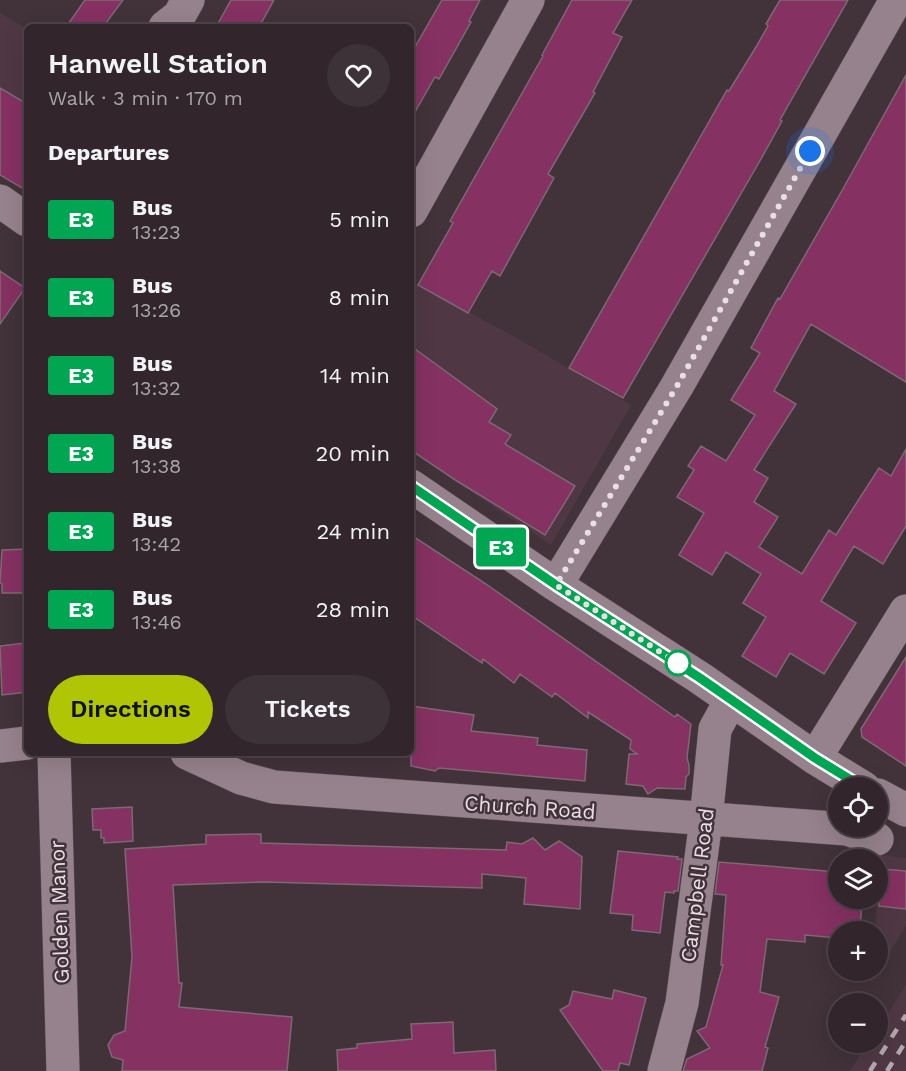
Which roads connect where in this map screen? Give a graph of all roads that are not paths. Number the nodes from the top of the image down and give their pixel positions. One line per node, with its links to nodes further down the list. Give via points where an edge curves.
1 (188, 0): 4 (street)
2 (528, 0): 6 (street)
3 (896, 0): 9 (street, via 677,386)
4 (169, 24)
5 (0, 201): 7 (street)
6 (414, 206)
7 (24, 218)
8 (414, 488): 9 (street)
9 (556, 585): 11 (street)
10 (906, 611): 16 (street)
11 (730, 700): 16 (street); 20 (street, Campbell Road, via 715,729)
12 (24, 743): 13 (street)
13 (0, 746)
14 (54, 756): 22 (street, Golden Manor)
15 (193, 756): 20 (street, Church Road, via 241,778 274,787)
16 (815, 758): 17 (street)
17 (846, 777)
18 (888, 800): 19 (street)
19 (906, 810)
20 (706, 820): 21 (street, Church Road, via 847,829); 23 (street, Campbell Road, via 682,1003)
21 (877, 839)
22 (63, 1071)
23 (664, 1071)

